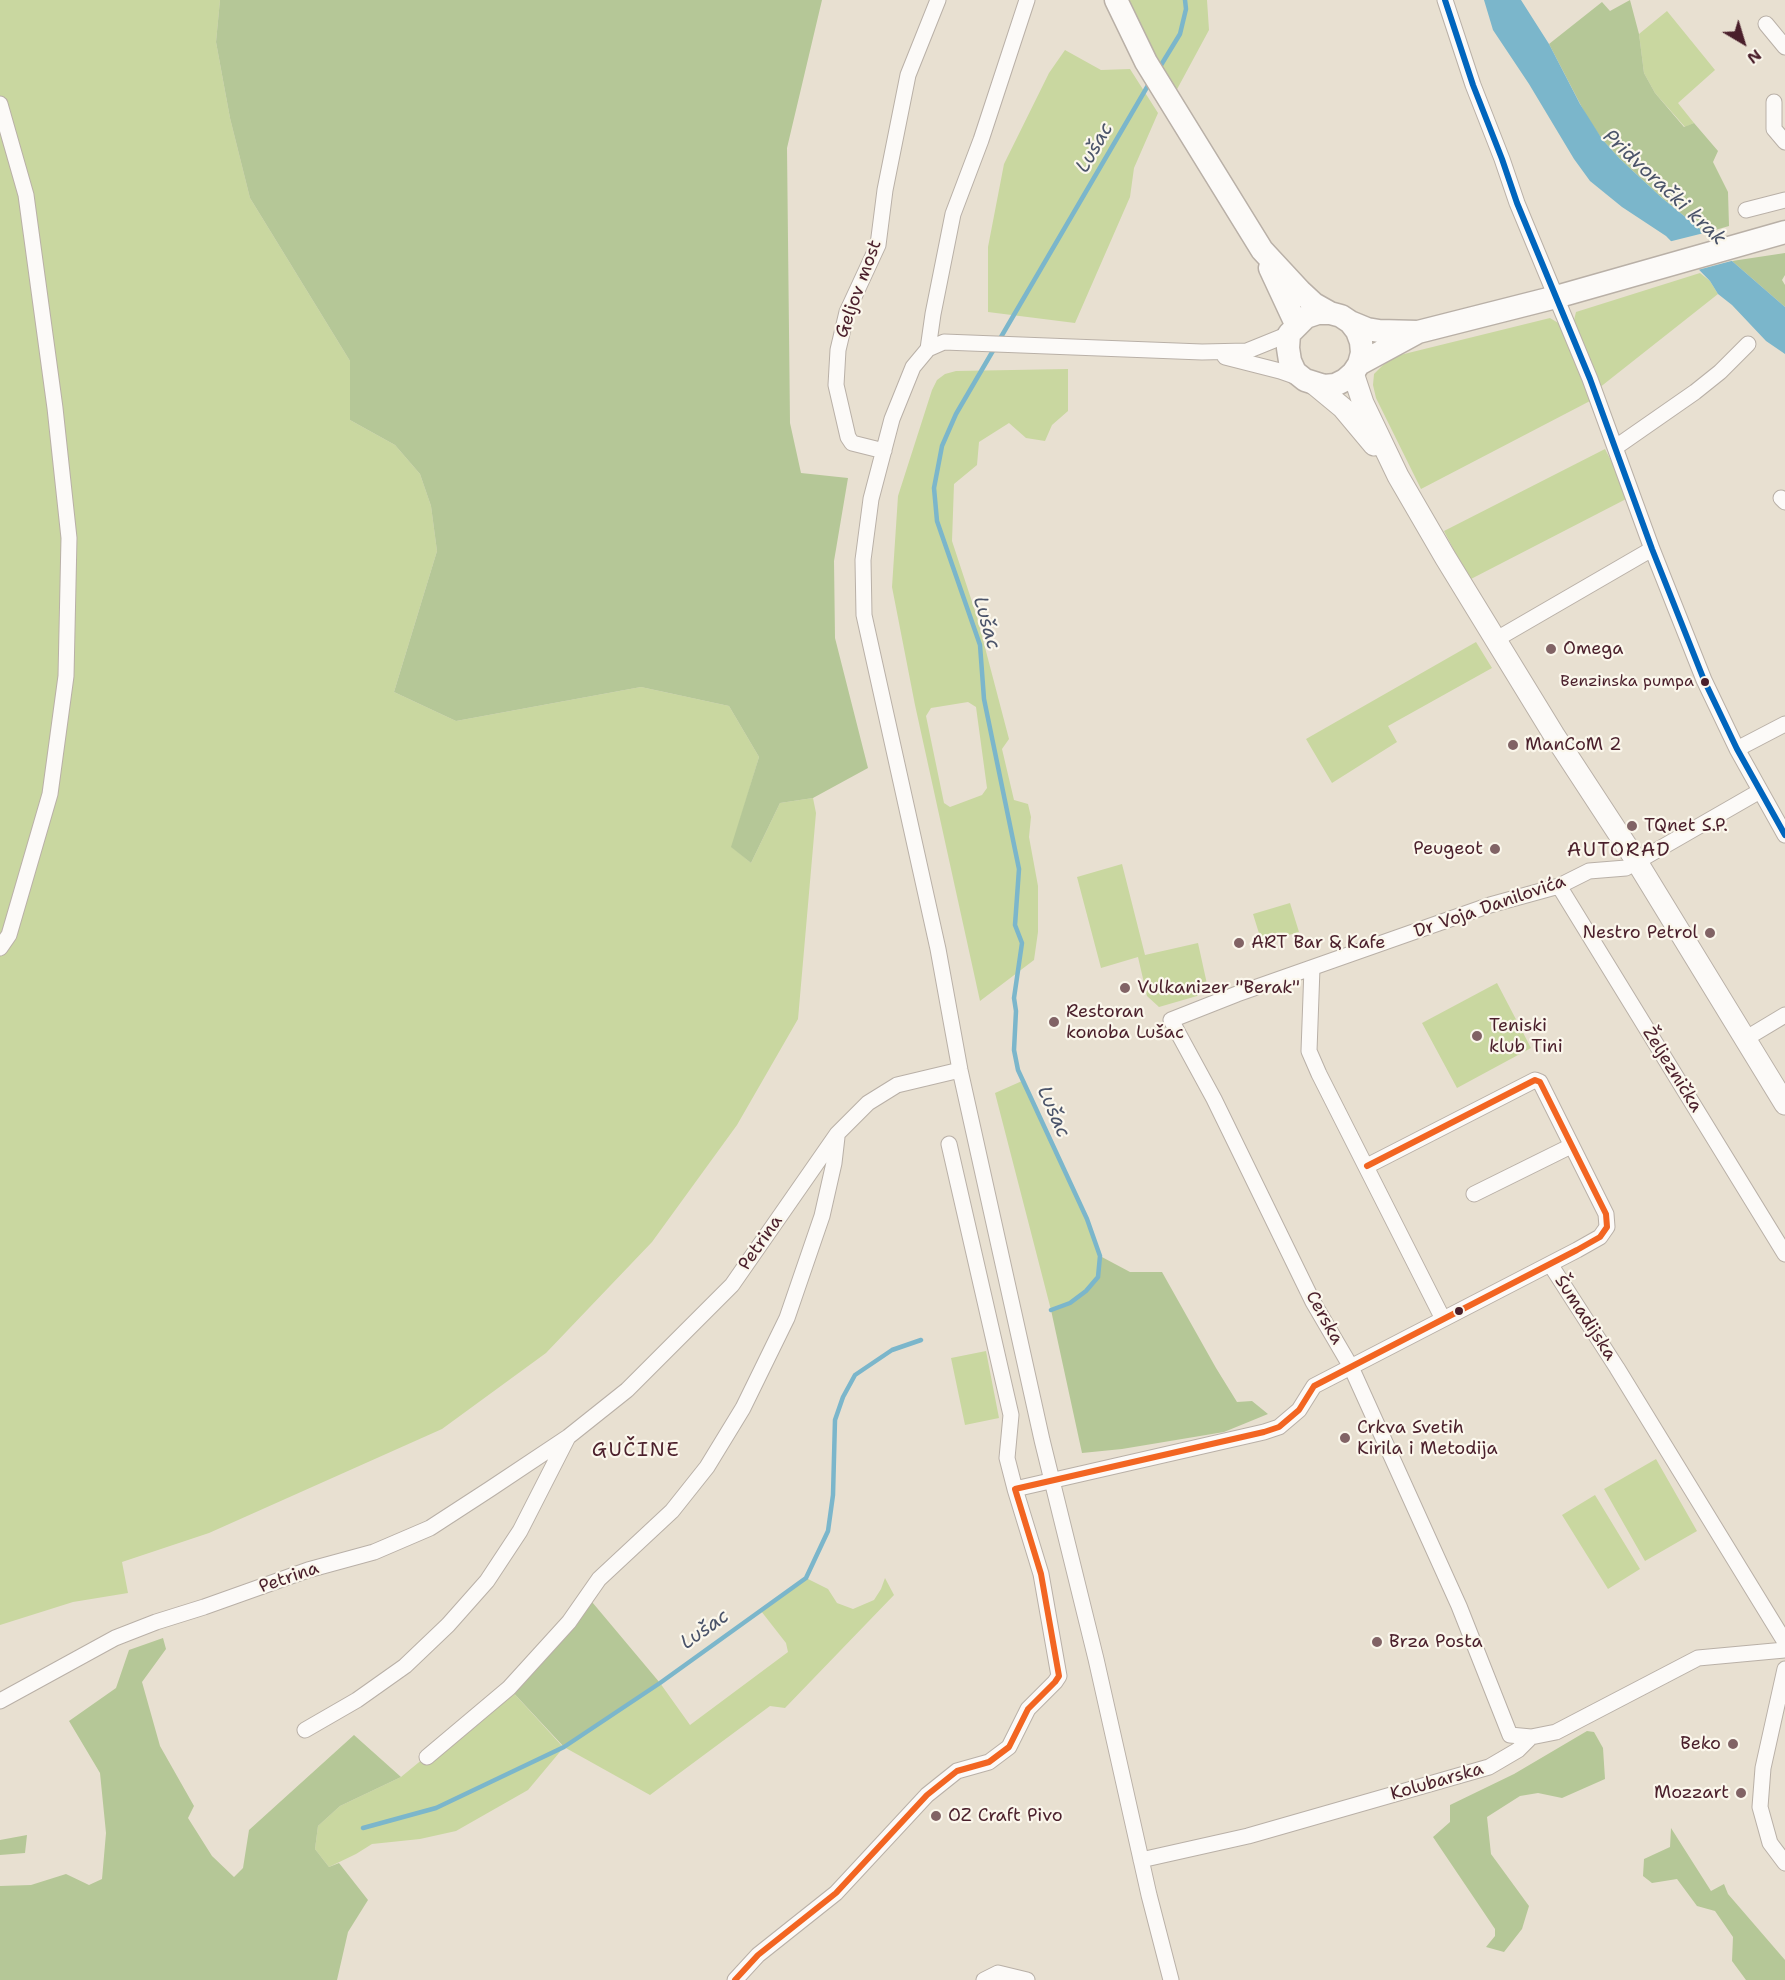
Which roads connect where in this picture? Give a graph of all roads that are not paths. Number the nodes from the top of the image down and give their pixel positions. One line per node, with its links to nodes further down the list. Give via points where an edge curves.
1 (938, 0): 24 (street, Geljov most, via 908,75 878,245 847,312 838,350 836,385 848,437 852,443)
2 (1027, 0): 19 (street, via 954,214)
3 (1116, 0): 13 (main road, via 1169,102)
4 (1445, 0): 14 (street, via 1517,203)
5 (1766, 24): 6 (street)
6 (1785, 47)
7 (1774, 102): 9 (street, via 1774,129)
8 (0, 104): 34 (street, via 26,195 69,538 66,676 50,794 9,935)
9 (1785, 142)
10 (1785, 200): 11 (street)
11 (1746, 210)
12 (1785, 232): 14 (main road)
13 (1262, 250): 15 (main road, via 1314,304); 16 (main road)
14 (1556, 297): 17 (main road); 23 (street)
15 (1340, 317): 16 (main road, via 1318,313 1306,317); 17 (main road, via 1366,329); 21 (main road, via 1357,331 1361,342 1362,353)
16 (1293, 330): 20 (street, via 1247,351); 22 (main road, via 1288,348 1290,361)
17 (1418, 332): 21 (main road)
18 (1748, 344): 23 (street, via 1695,392)
19 (928, 349): 20 (street, via 944,342 981,342); 24 (street, via 913,368 892,419)
20 (1202, 352): 22 (street)
21 (1356, 368): 22 (main road, via 1335,385); 25 (street, via 1363,403)
22 (1309, 382): 25 (street, via 1352,418)
23 (1616, 447): 26 (street)
24 (884, 451): 39 (street, via 871,499 863,560 864,615 938,949)
25 (1398, 476): 27 (street)
26 (1652, 549): 27 (street); 29 (street, via 1704,680)
27 (1495, 640): 32 (street)
28 (1785, 724): 29 (street)
29 (1737, 749): 30 (street)
30 (1760, 791): 31 (street); 32 (street, Dr Voja Danilovića)
31 (1785, 835)
32 (1637, 862): 33 (street, Dr Voja Danilovića, via 1626,868 1589,871); 38 (street)
33 (1559, 886): 35 (street, Dr Voja Danilovića, via 1490,905); 46 (street, Željeznička)
34 (0, 948)
35 (1312, 968): 37 (street, Dr Voja Danilovića); 44 (street, via 1309,1051)
36 (1785, 1015): 38 (street)
37 (1171, 1020): 49 (street, Cerska, via 1313,1302)
38 (1745, 1039): 40 (street)
39 (960, 1070): 41 (street, Petrina, via 897,1085 868,1103); 51 (street)
40 (1785, 1104)
41 (837, 1134): 50 (street, Petrina, via 732,1285 627,1390); 59 (street, via 822,1216 787,1318 743,1408 707,1467 672,1510 599,1579 569,1622 509,1688)
42 (949, 1144): 52 (street, via 1011,1415 1007,1458)
43 (1571, 1146): 44 (street, Šumadijska, via 1540,1082 1535,1080); 45 (street); 47 (street, Šumadijska, via 1606,1214 1607,1227 1600,1237)
44 (1367, 1166): 48 (street)
45 (1474, 1194)
46 (1785, 1254)
47 (1550, 1264): 48 (street); 53 (street, Šumadijska)
48 (1443, 1318): 49 (street)
49 (1351, 1367): 51 (street, via 1314,1386 1299,1410 1279,1426); 58 (street, Cerska, via 1459,1606 1503,1721 1510,1735)
50 (568, 1437): 56 (street, Petrina, via 430,1528 374,1552 308,1570 116,1638); 57 (street, Petrina, via 520,1532 487,1581 448,1625 405,1666)
51 (1052, 1480): 52 (street); 60 (street)
52 (1015, 1489): 62 (street, via 1041,1574 1058,1667 1056,1682 1028,1709 1009,1747 989,1762 957,1771 927,1795 836,1893 758,1954)
53 (1785, 1642)
54 (1785, 1650): 58 (street, Kolubarska, via 1698,1658 1556,1732)
55 (1785, 1669): 61 (street, via 1763,1768 1760,1807 1770,1842)
56 (0, 1701)
57 (305, 1730)
58 (1531, 1737): 60 (street, Kolubarska, via 1518,1750 1489,1767 1248,1836)
59 (427, 1757)
60 (1141, 1860): 65 (street)
61 (1785, 1863)
62 (735, 1980)
63 (984, 1980): 64 (street, via 999,1973)
64 (1027, 1980)
65 (1171, 1980)

